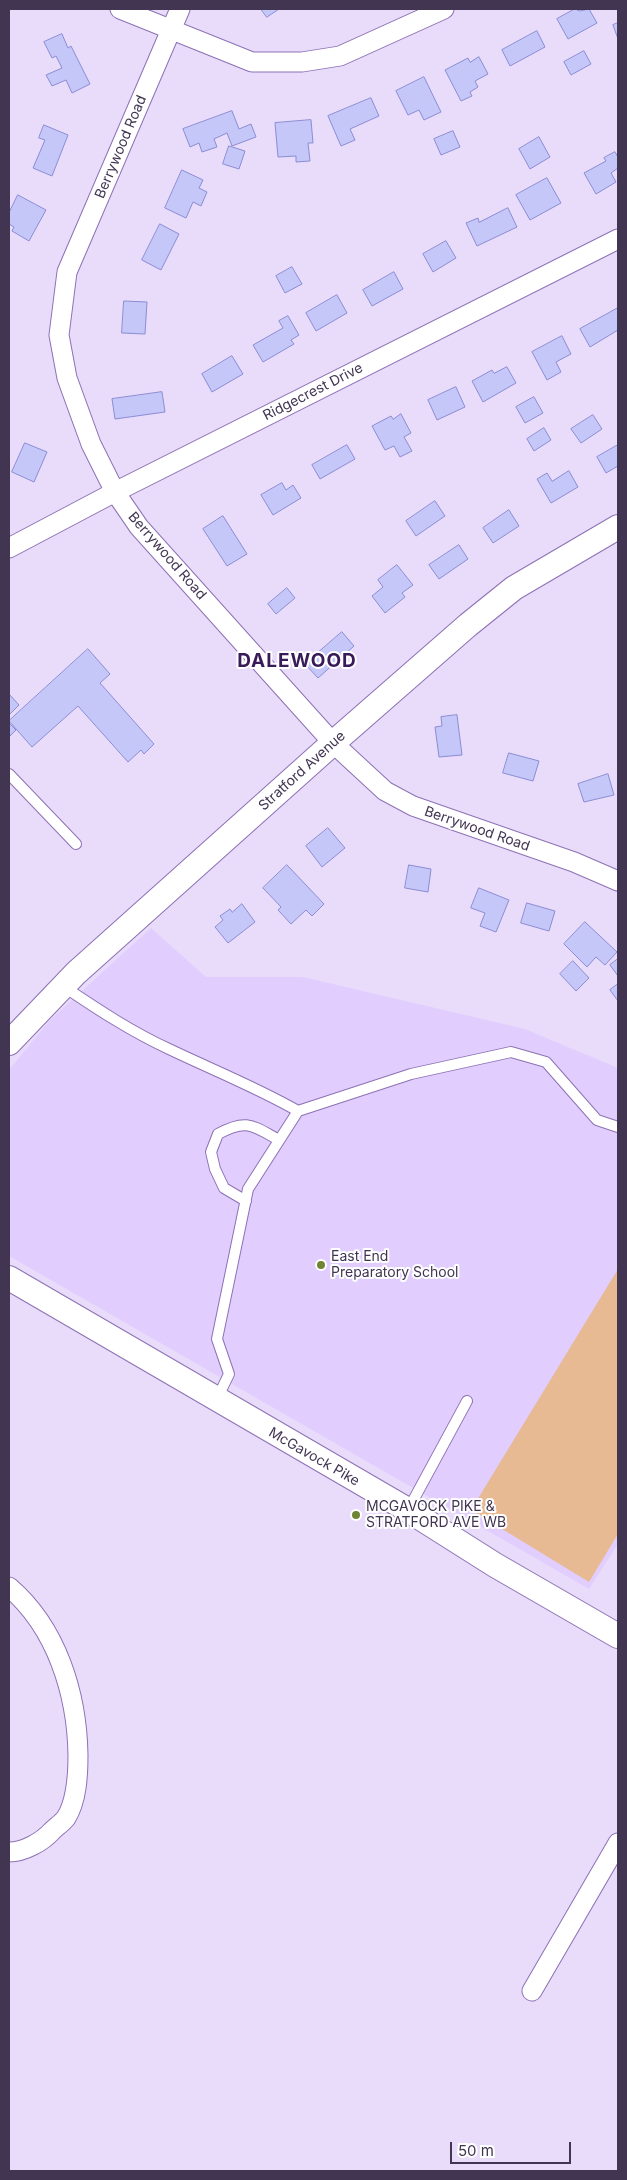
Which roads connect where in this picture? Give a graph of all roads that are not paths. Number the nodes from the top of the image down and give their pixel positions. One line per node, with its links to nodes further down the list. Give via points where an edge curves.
1 (120, 9): 4 (street)
2 (180, 9): 4 (street, Berrywood Road)
3 (444, 9): 4 (street, via 340,56 302,62 252,62)
4 (172, 30): 6 (street, Berrywood Road, via 67,272 59,335 67,378 91,444)
5 (618, 239): 6 (street, Ridgecrest Drive)
6 (115, 492): 8 (street, Ridgecrest Drive); 9 (street, Berrywood Road, via 139,527)
7 (618, 528): 9 (street, Stratford Avenue, via 514,588)
8 (9, 548)
9 (333, 743): 12 (street, Berrywood Road, via 385,791 413,806 574,862); 13 (street, Stratford Avenue)
10 (9, 774): 11 (lane)
11 (76, 844)
12 (618, 881)
13 (63, 986): 14 (street, Stratford Avenue); 15 (lane, via 109,1017 168,1049 263,1091)
14 (9, 1043)
15 (298, 1111): 16 (lane, via 411,1074 511,1052 546,1062 597,1120); 17 (lane)
16 (618, 1127)
17 (279, 1140): 18 (lane, via 248,1189); 18 (lane, via 251,1125 234,1125 218,1134 212,1152 215,1169 224,1188)
18 (246, 1201): 20 (lane, via 217,1339 229,1374)
19 (9, 1278): 20 (street, McGavock Pike)
20 (216, 1400): 22 (street, McGavock Pike)
21 (467, 1401): 22 (lane)
22 (408, 1510): 24 (street, McGavock Pike)
23 (9, 1588): 26 (street, via 39,1621 58,1656 72,1694 78,1732 78,1781 66,1817 45,1839)
24 (618, 1636)
25 (618, 1843): 27 (street)
26 (9, 1852)
27 (532, 1991)

